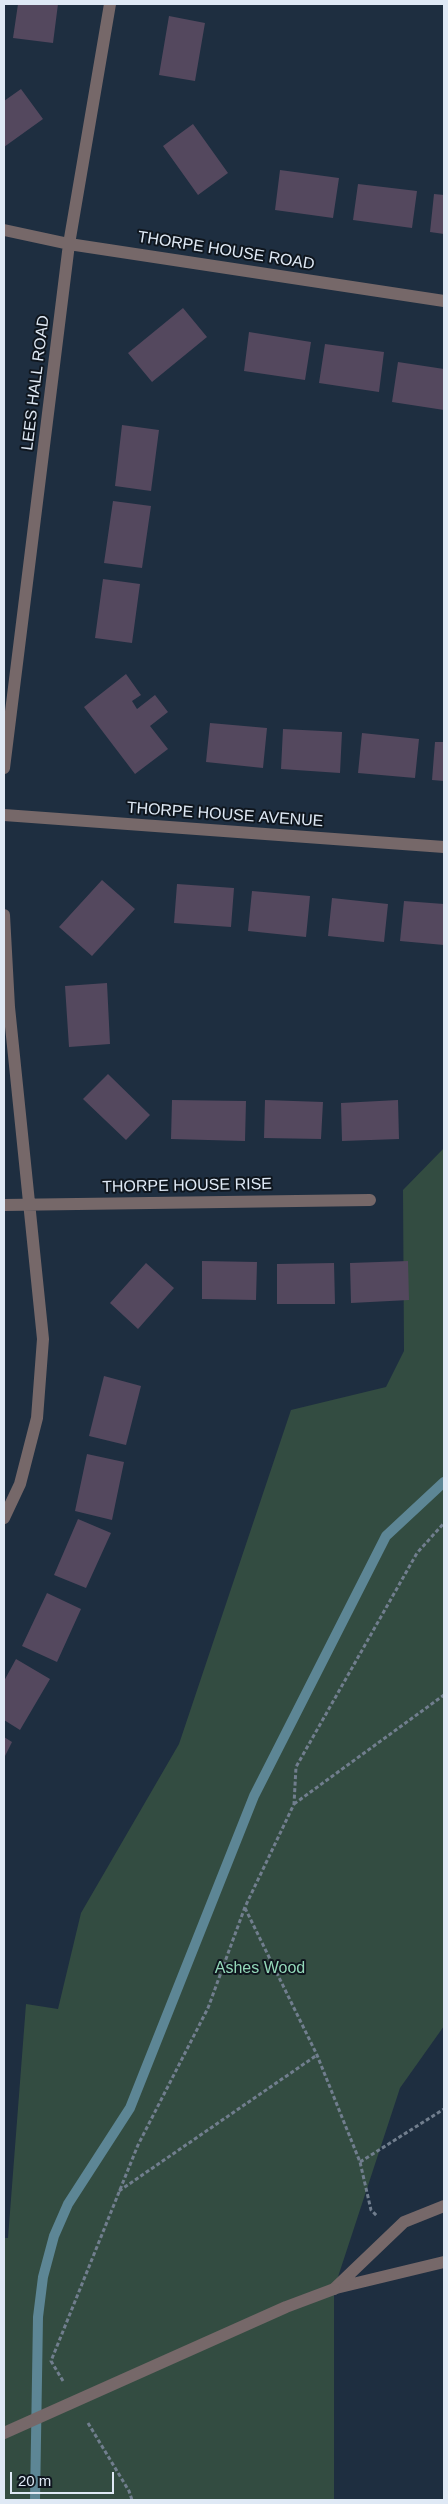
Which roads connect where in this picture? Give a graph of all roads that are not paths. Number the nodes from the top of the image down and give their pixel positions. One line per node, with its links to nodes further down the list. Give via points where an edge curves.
1 (110, 4): 3 (street, LEES HALL ROAD)
2 (4, 230): 3 (street, THORPE HOUSE ROAD)
3 (69, 244): 4 (street, THORPE HOUSE ROAD); 5 (street, LEES HALL ROAD)
4 (444, 301)
5 (4, 768)
6 (4, 815): 7 (street, THORPE HOUSE AVENUE)
7 (444, 847)
8 (4, 915): 10 (street, via 9,1007)
9 (370, 1200): 10 (street, THORPE HOUSE RISE)
10 (31, 1205): 11 (street, THORPE HOUSE RISE); 12 (street, via 43,1339 39,1388 36,1418 20,1484)
11 (4, 1206)
12 (4, 1518)
13 (444, 2206): 15 (street, via 404,2222)
14 (444, 2262): 15 (street)
15 (334, 2289): 16 (street, bridge, via 286,2306)
16 (4, 2433)

